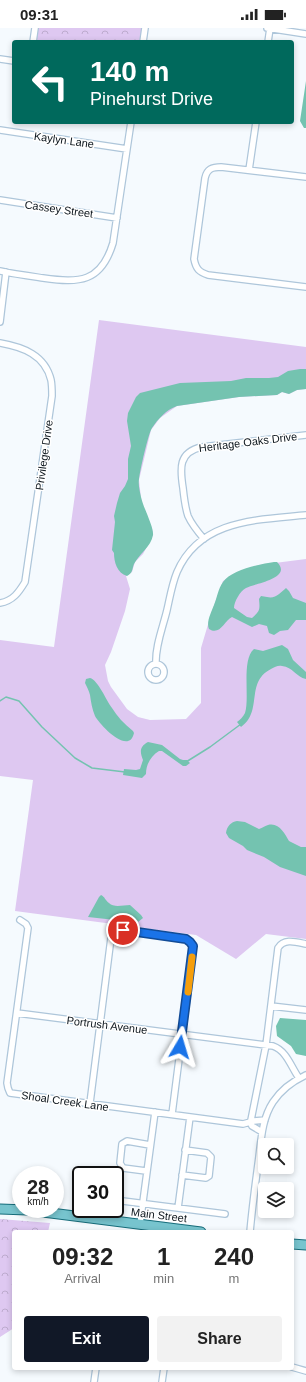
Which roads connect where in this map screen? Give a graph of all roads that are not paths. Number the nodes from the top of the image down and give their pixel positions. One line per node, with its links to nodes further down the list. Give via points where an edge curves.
1 (35, 28): 6 (street)
2 (145, 28): 7 (street)
3 (267, 28): 4 (street)
4 (270, 28): 5 (street); 8 (street)
5 (306, 34)
6 (33, 40)
7 (143, 40)
8 (268, 40)
9 (0, 59): 10 (street)
10 (12, 61)
11 (131, 124): 14 (street)
12 (256, 124): 15 (street)
13 (0, 130): 14 (street, Kaylyn Lane)
14 (127, 149): 18 (street)
15 (249, 170): 16 (street); 20 (street, via 216,167 211,168 206,174 195,266 199,272 208,275)
16 (306, 177)
17 (0, 200): 18 (street, Cassey Street)
18 (117, 218): 19 (street, via 110,254 100,269 86,278 63,281)
19 (3, 272): 21 (street)
20 (306, 287)
21 (0, 322)
22 (0, 343): 26 (street, Privilege Drive, via 29,350 44,365 51,380 52,396 25,582 18,594)
23 (306, 435): 25 (street, Heritage Oaks Drive, via 195,448 185,456 181,467 185,503 188,516)
24 (306, 514): 25 (street, via 238,523)
25 (204, 539): 27 (street, via 188,554 175,577)
26 (0, 603)
27 (156, 664)
28 (20, 920): 32 (street, Shoal Creek Lane, via 28,928)
29 (306, 944): 30 (street, via 285,942 278,948)
30 (271, 1006): 31 (street); 35 (street)
31 (306, 1010)
32 (17, 1013): 33 (street, Portrush Avenue); 38 (street, Shoal Creek Lane, via 7,1083 10,1093)
33 (100, 1023): 34 (street, Portrush Avenue); 34 (street, via 112,934 123,930 153,934 186,939 193,946); 38 (street)
34 (182, 1034): 35 (street, Portrush Avenue); 40 (street)
35 (266, 1045): 37 (street, Portrush Avenue, via 279,1048 286,1055); 43 (street)
36 (306, 1074): 37 (street)
37 (299, 1078): 42 (street, via 272,1103)
38 (90, 1103): 39 (street, Shoal Creek Lane)
39 (154, 1112): 40 (street, Shoal Creek Lane); 45 (street)
40 (172, 1114): 41 (street, Shoal Creek Lane)
41 (190, 1117): 43 (street, Shoal Creek Lane, via 243,1124); 46 (street)
42 (265, 1120): 43 (street, Shoal Creek Lane); 44 (street)
43 (250, 1122): 44 (street)
44 (262, 1132): 56 (street)
45 (150, 1145): 47 (street); 47 (street, via 127,1141 122,1144 120,1163 123,1168)
46 (185, 1150): 48 (street); 48 (street, via 210,1154 209,1176 206,1178)
47 (146, 1171): 50 (street)
48 (182, 1175): 51 (street)
49 (124, 1201): 50 (street)
50 (143, 1203): 51 (street); 54 (street)
51 (178, 1208): 53 (street)
52 (0, 1209): 54 (main road, Main Street)
53 (225, 1214)
54 (140, 1224): 55 (main road, Main Street)
55 (186, 1230)
56 (250, 1230)
57 (294, 1244): 58 (main road)
58 (306, 1245)
59 (294, 1368): 62 (street)
60 (96, 1370): 63 (street)
61 (164, 1370): 64 (street)
62 (306, 1371)
63 (94, 1382)
64 (162, 1382)

